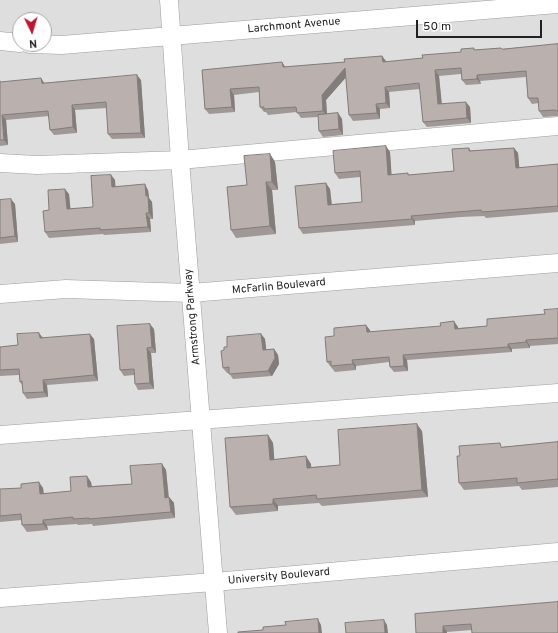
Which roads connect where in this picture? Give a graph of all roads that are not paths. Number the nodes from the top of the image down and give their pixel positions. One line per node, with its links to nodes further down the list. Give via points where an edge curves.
1 (170, 0): 3 (street, Armstrong Parkway)
2 (558, 4): 3 (street, Larchmont Avenue)
3 (172, 37): 6 (street, Larchmont Avenue); 8 (street, Armstrong Parkway)
4 (0, 41): 5 (street)
5 (12, 42)
6 (52, 45)
7 (558, 126): 8 (street)
8 (180, 160): 9 (street, via 37,165); 11 (street, Armstrong Parkway)
9 (0, 163)
10 (558, 263): 11 (street, McFarlin Boulevard)
11 (191, 293): 12 (street, McFarlin Boulevard, via 66,289); 14 (street, Armstrong Parkway)
12 (0, 294)
13 (558, 393): 14 (street)
14 (202, 419): 15 (street); 17 (street, Armstrong Parkway)
15 (0, 435)
16 (558, 552): 17 (street, University Boulevard)
17 (214, 582): 18 (street, University Boulevard); 19 (street, Armstrong Parkway)
18 (0, 598)
19 (218, 633)

